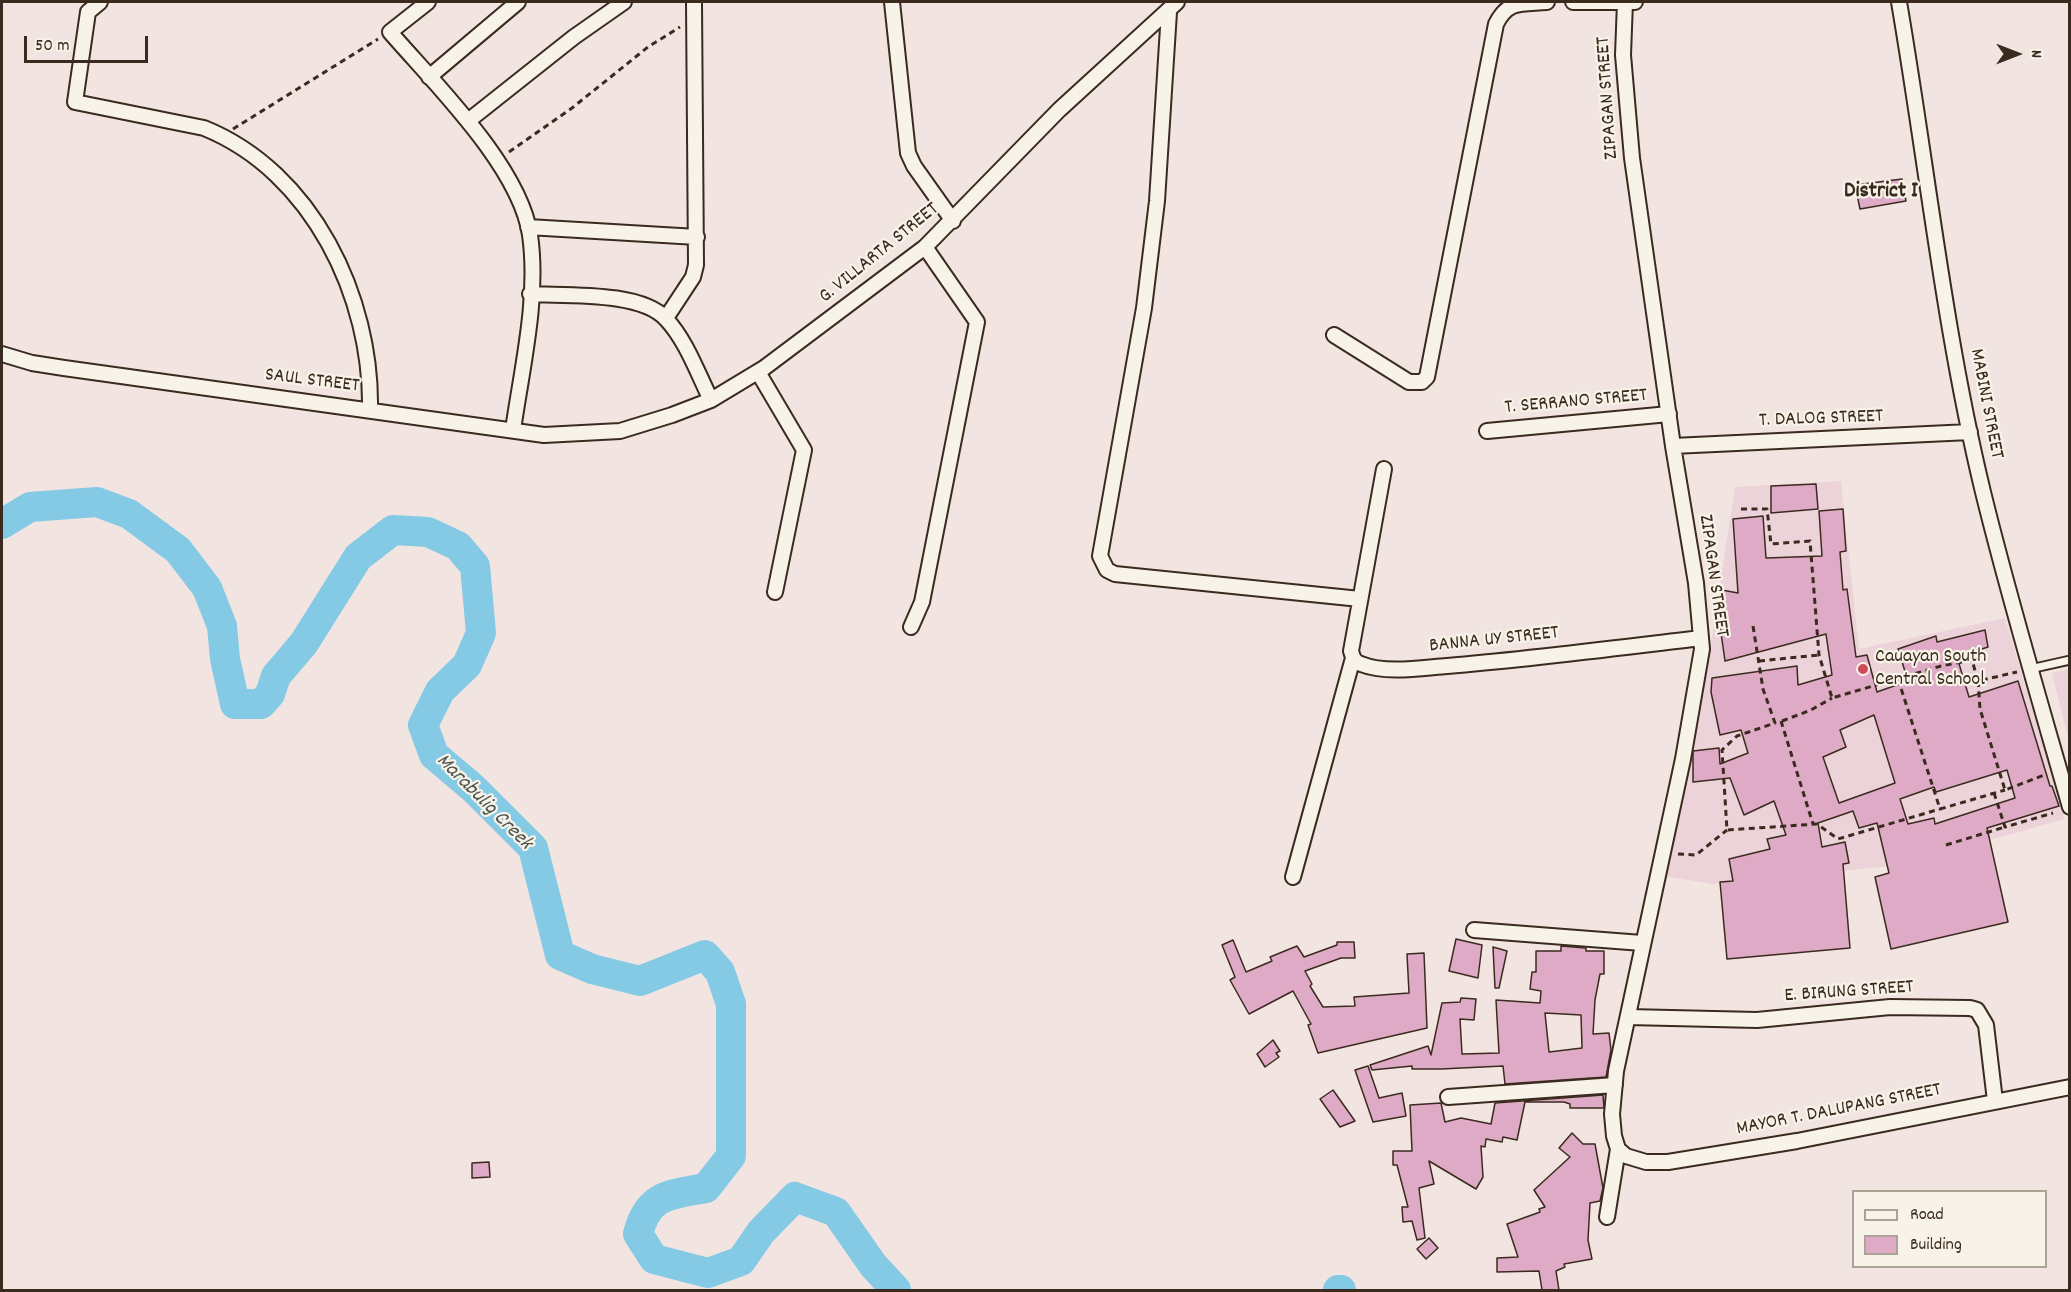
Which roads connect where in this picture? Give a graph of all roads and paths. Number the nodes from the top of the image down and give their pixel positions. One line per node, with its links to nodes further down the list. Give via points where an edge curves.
1 (100, 2): 16 (street, via 88,12 75,102 204,128)
2 (428, 2): 13 (street)
3 (518, 2): 14 (street)
4 (624, 2): 15 (street)
5 (694, 2): 12 (street)
6 (892, 2): 18 (street, via 908,153)
7 (1547, 2): 24 (street, via 1513,4 1504,9 1496,24 1427,377 1422,382 1409,382)
8 (1573, 2): 9 (street)
9 (1628, 2): 29 (street, ZIPAGAN STREET, via 1623,55 1632,158)
10 (1899, 2): 33 (street, MABINI STREET, via 1942,289)
11 (1173, 7): 18 (street, G. VILLARTA STREET, via 1059,110); 38 (street, via 1144,308 1100,556 1102,564 1115,574)
12 (694, 18): 17 (path, via 648,47); 20 (street)
13 (390, 32): 14 (street); 16 (path)
14 (429, 77): 15 (street)
15 (468, 121): 17 (street)
16 (223, 136): 28 (street, via 285,185 327,238 362,324)
17 (496, 162): 19 (street, via 513,183)
18 (953, 221): 21 (street, G. VILLARTA STREET)
19 (528, 227): 20 (street); 22 (street)
20 (697, 237): 23 (street, via 693,278)
21 (925, 247): 26 (street, G. VILLARTA STREET); 40 (street, via 977,321 922,602)
22 (531, 294): 23 (street, via 635,302); 30 (street)
23 (666, 318): 27 (street)
24 (1334, 335)
25 (2, 354): 28 (street, SAUL STREET, via 64,368)
26 (758, 372): 27 (street, G. VILLARTA STREET); 37 (street, via 804,450)
27 (711, 400): 31 (street, G. VILLARTA STREET)
28 (370, 409): 30 (street, SAUL STREET)
29 (1669, 414): 32 (street, T. SERRANO STREET); 34 (street, ZIPAGAN STREET)
30 (513, 429): 31 (street, SAUL STREET, via 544,435)
31 (620, 430)
32 (1487, 430)
33 (1970, 432): 34 (street, T. DALOG STREET); 46 (street, MABINI STREET)
34 (1673, 446): 41 (street, ZIPAGAN STREET)
35 (1384, 468): 38 (street)
36 (1741, 509): 42 (path, via 1767,508 1771,544 1809,542)
37 (775, 592)
38 (1360, 599): 43 (street)
39 (1753, 626): 45 (path)
40 (911, 627)
41 (1701, 638): 43 (street, BANNA UY STREET, via 1414,668 1378,668); 62 (street, ZIPAGAN STREET, via 1696,692)
42 (1820, 655): 45 (path); 49 (path)
43 (1353, 658): 63 (street)
44 (2070, 660): 46 (lane)
45 (1758, 661): 51 (path)
46 (2030, 669): 48 (path); 55 (street, MABINI STREET)
47 (1898, 678): 48 (path, via 1972,660); 49 (path); 56 (path)
48 (1978, 681): 53 (path, via 1980,709)
49 (1832, 698): 50 (path)
50 (1781, 721): 51 (path); 58 (path)
51 (1775, 723): 60 (path, via 1737,736 1722,750)
52 (2044, 763): 53 (path, via 2047,774)
53 (2005, 790): 54 (path)
54 (1994, 793): 56 (path); 59 (path)
55 (2070, 807)
56 (1940, 809): 58 (path, via 1838,839)
57 (2053, 813): 59 (path)
58 (1813, 824): 60 (path)
59 (2005, 827): 61 (path)
60 (1727, 830): 62 (path, via 1696,855)
61 (1946, 845)
62 (1663, 854): 65 (street, ZIPAGAN STREET)
63 (1293, 877)
64 (1474, 930): 65 (street)
65 (1642, 943): 66 (street, ZIPAGAN STREET)
66 (1628, 1017): 67 (street, ZIPAGAN STREET); 70 (street, E. BIRUNG STREET, via 1757,1020 1890,1007 1970,1008 1977,1010 1986,1025)
67 (1615, 1085): 69 (street); 71 (street, ZIPAGAN STREET, via 1612,1114)
68 (2070, 1087): 70 (street, MAYOR T. DALUPANG STREET)
69 (1448, 1096)
70 (1995, 1101): 71 (street, MAYOR T. DALUPANG STREET, via 1797,1141 1668,1162 1634,1160)
71 (1618, 1149): 72 (street, ZIPAGAN STREET)
72 (1607, 1217)

